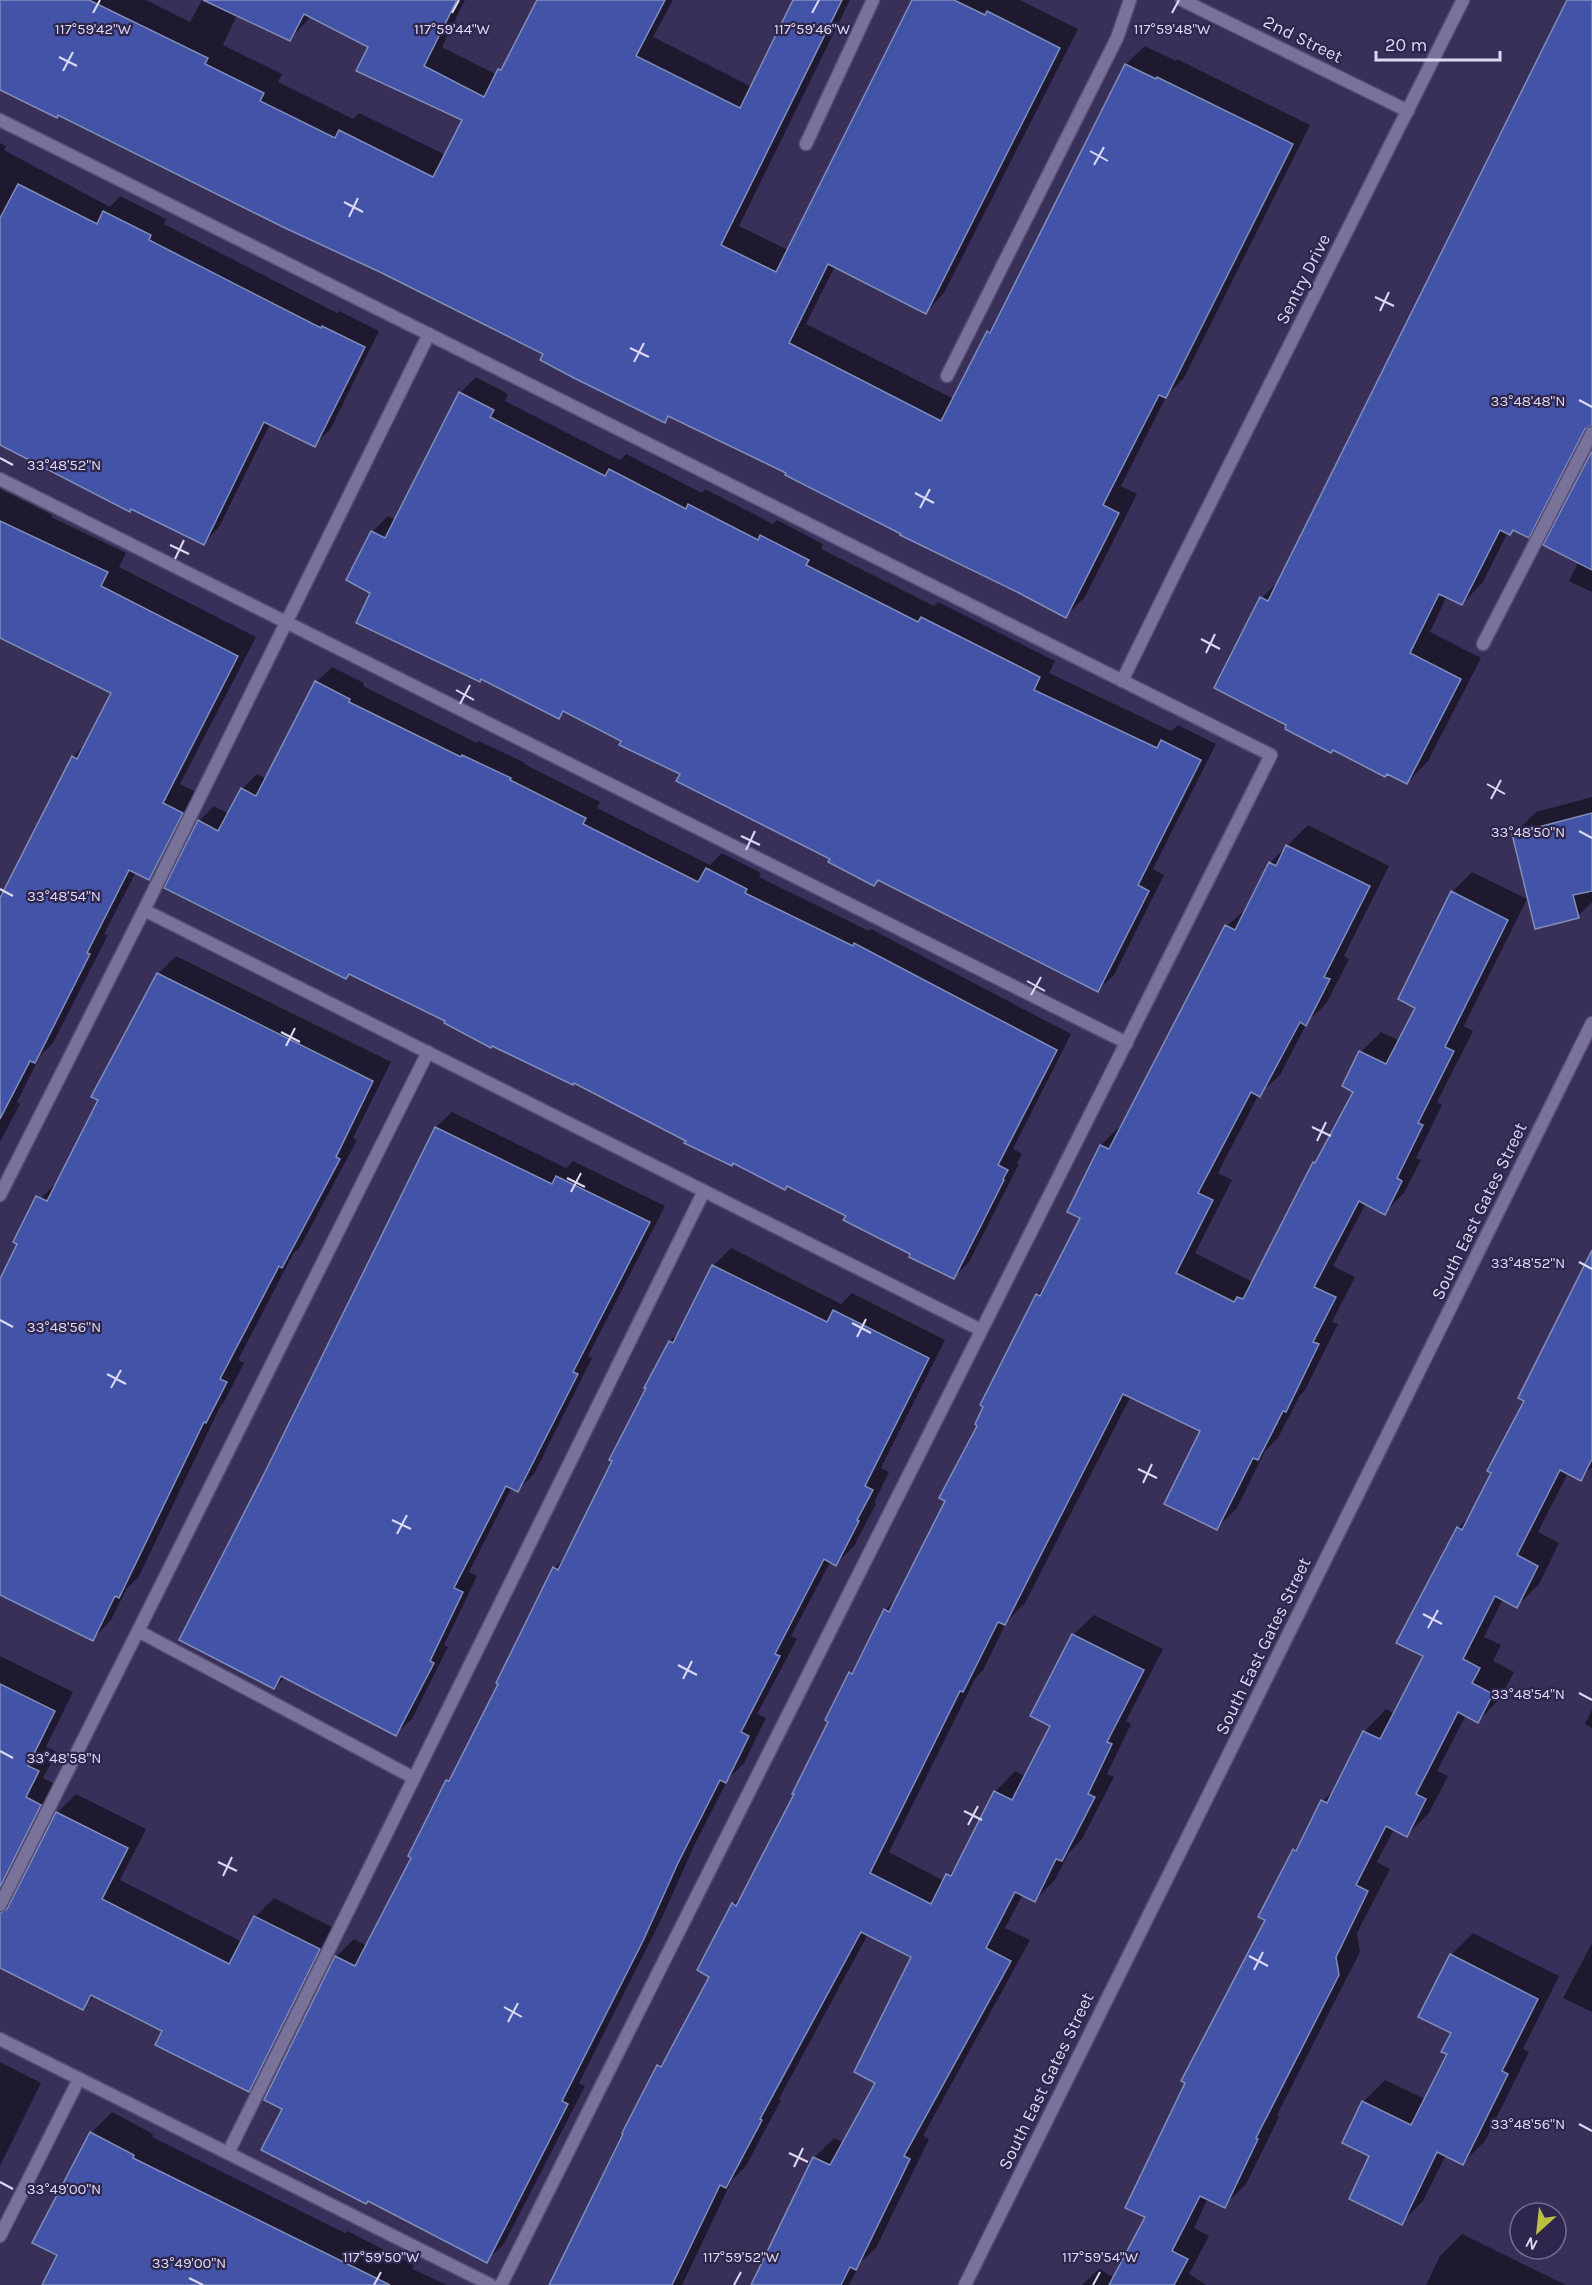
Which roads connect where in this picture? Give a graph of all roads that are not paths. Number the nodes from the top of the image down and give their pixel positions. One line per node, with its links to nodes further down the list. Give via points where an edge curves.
1 (873, 0): 7 (street)
2 (1130, 0): 9 (street, via 1117,38)
3 (1182, 0): 5 (street, 2nd Street)
4 (1463, 0): 5 (street, Sentry Drive)
5 (1408, 111): 14 (street, Sentry Drive)
6 (0, 120): 8 (street)
7 (806, 144)
8 (429, 334): 12 (street); 14 (street)
9 (947, 376)
10 (1592, 434): 13 (street)
11 (0, 479): 12 (street)
12 (285, 622): 15 (street); 17 (street)
13 (1483, 644)
14 (1122, 681): 17 (street, via 1271,755)
15 (144, 910): 18 (street); 20 (street)
16 (1592, 1023): 31 (street, South East Gates Street)
17 (1127, 1043): 21 (street)
18 (428, 1053): 19 (street); 22 (street)
19 (704, 1191): 21 (street); 23 (street)
20 (0, 1196)
21 (981, 1330): 30 (street)
22 (138, 1631): 23 (street); 24 (street)
23 (414, 1778): 27 (street)
24 (0, 1905)
25 (0, 2039): 26 (street)
26 (80, 2079): 27 (street); 28 (street)
27 (228, 2153): 29 (street)
28 (0, 2236)
29 (491, 2285)
30 (501, 2285)
31 (965, 2285)

